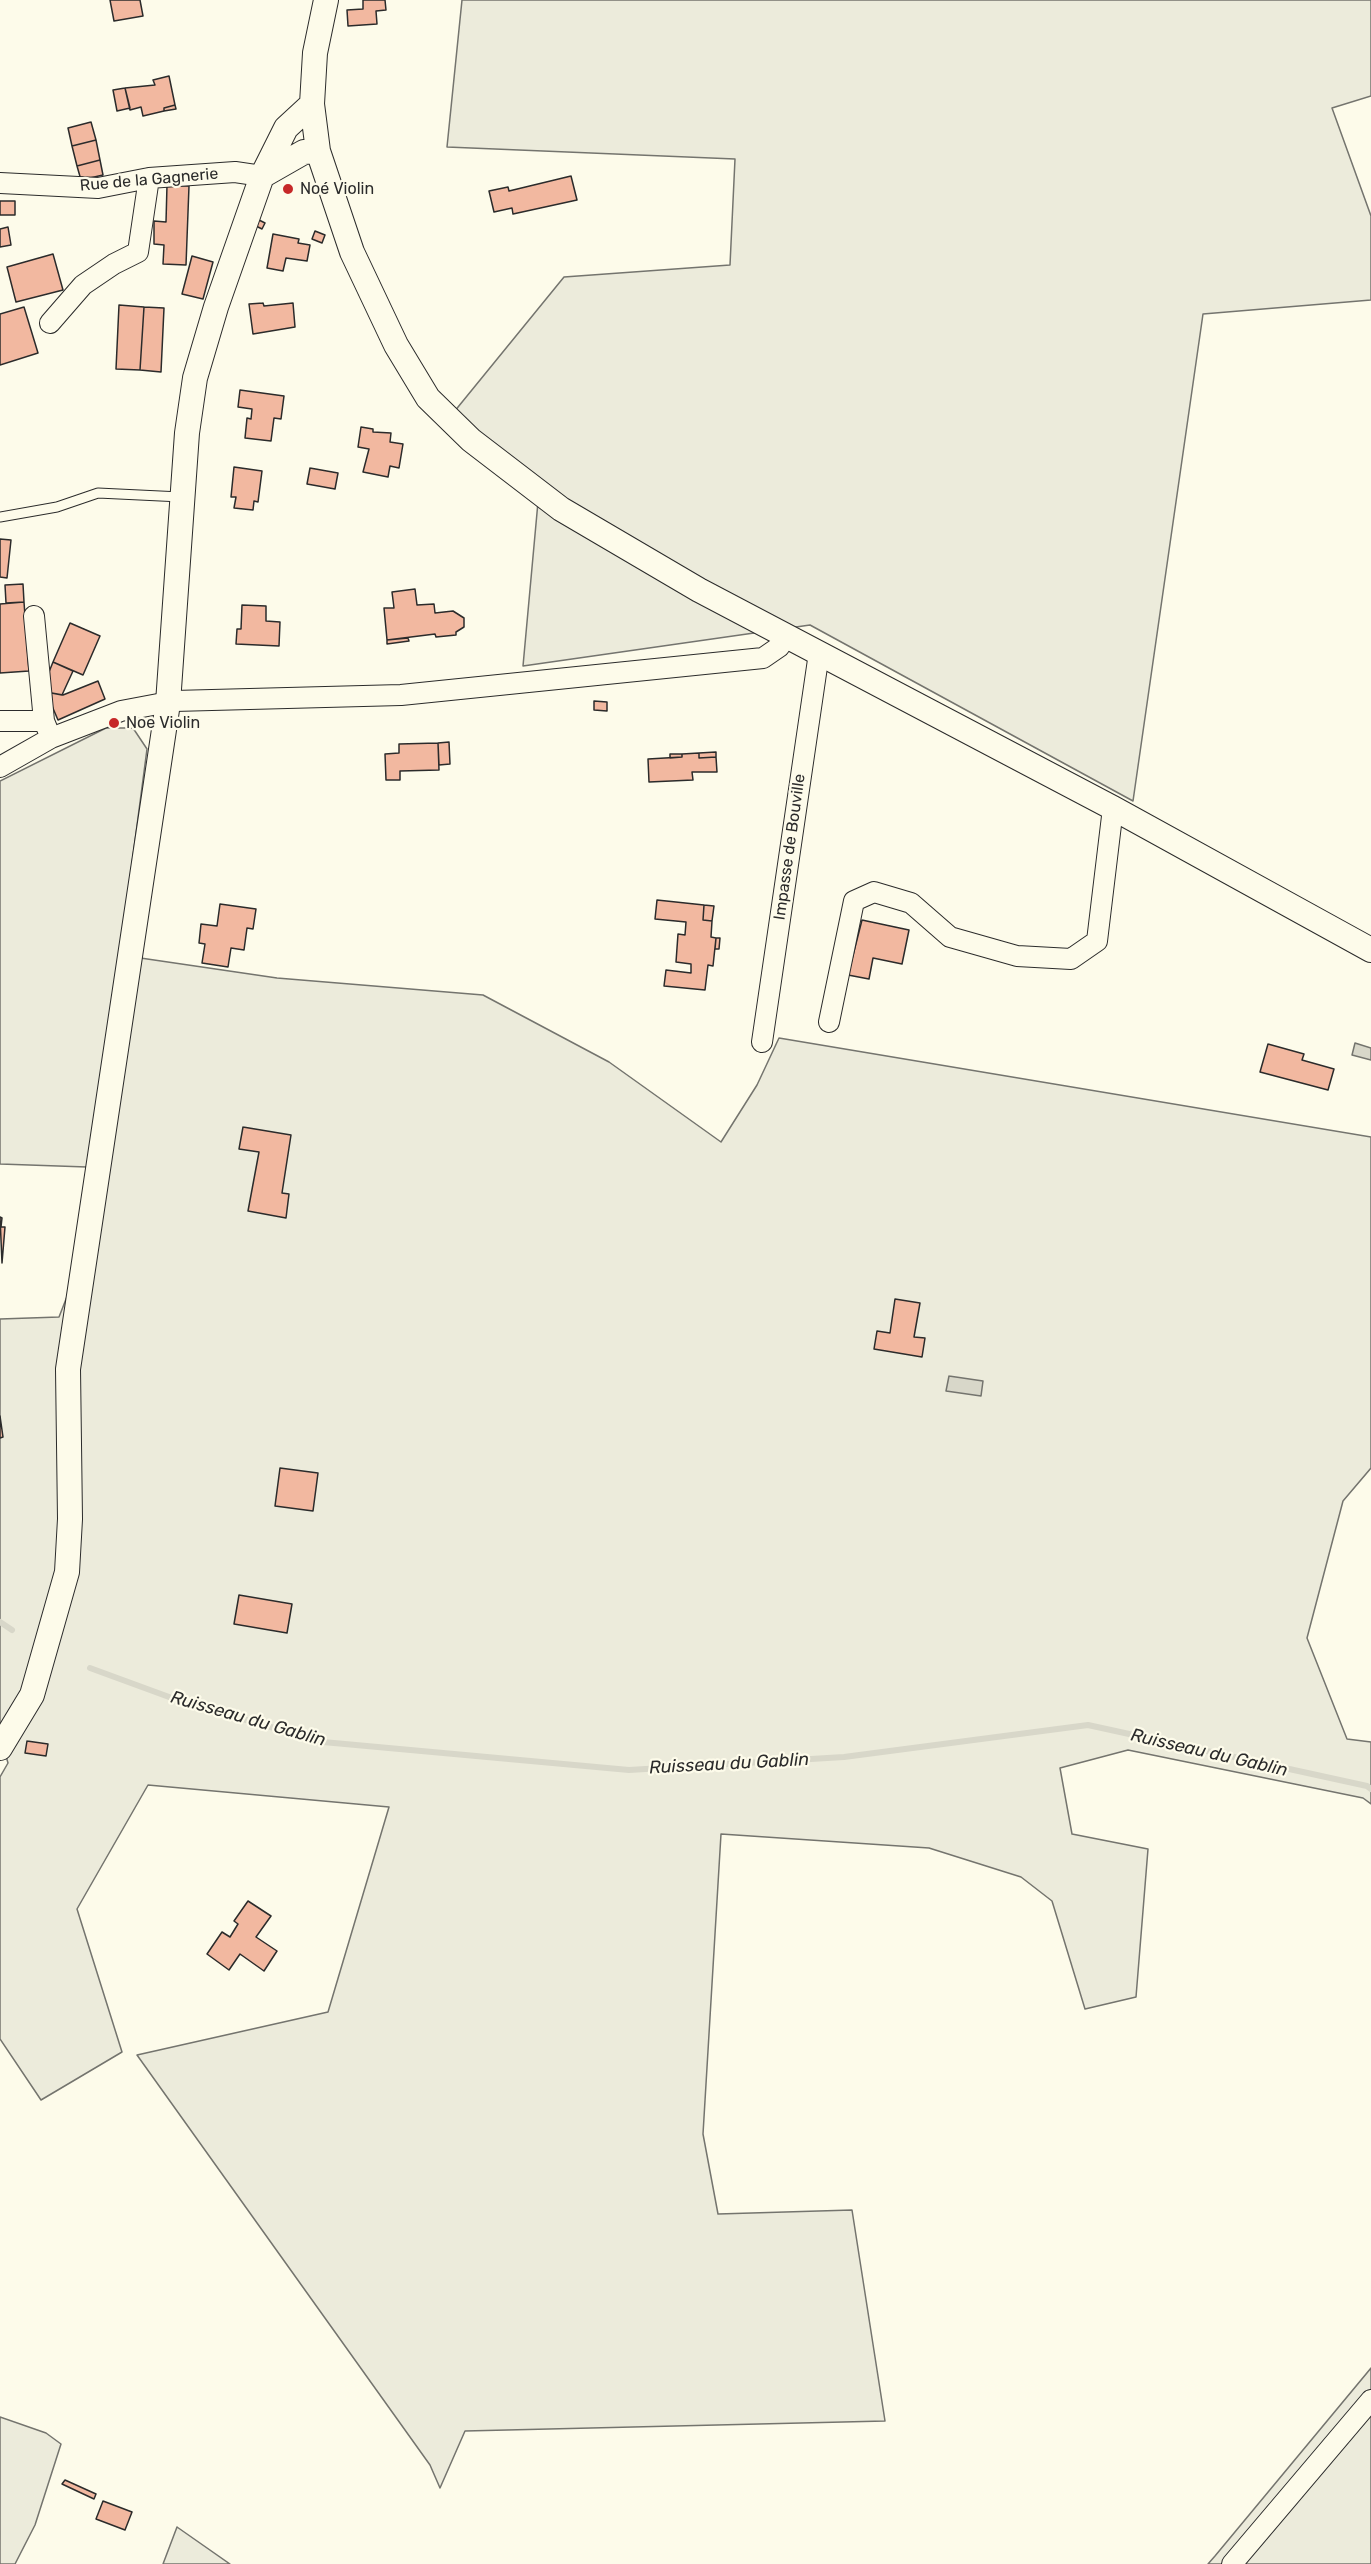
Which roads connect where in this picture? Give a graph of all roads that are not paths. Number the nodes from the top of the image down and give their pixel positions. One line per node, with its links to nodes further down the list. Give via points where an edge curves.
1 (326, 0): 2 (street, via 315,53)
2 (312, 104): 3 (street); 4 (street, via 286,128)
3 (318, 151): 4 (street, via 304,152); 11 (street, via 352,252 396,345 428,398 471,440 561,509 699,590)
4 (262, 176): 5 (street, Rue de la Gagnerie, via 235,172); 8 (street, via 195,378)
5 (149, 178): 6 (street, Rue de la Gagnerie, via 98,188); 7 (street, via 138,252 83,285)
6 (0, 183)
7 (50, 323)
8 (183, 497): 9 (lane, via 98,492 57,507); 13 (street)
9 (0, 517)
10 (34, 616): 15 (street)
11 (787, 636): 12 (street); 13 (street, via 763,658 401,695)
12 (819, 653): 17 (street); 20 (street, Impasse de Bouville)
13 (168, 703): 15 (street); 21 (street, via 68,1369 67,1572 32,1695)
14 (0, 722): 15 (street)
15 (48, 730): 16 (street)
16 (0, 766)
17 (1113, 808): 18 (street); 19 (street, via 1097,941 1071,959 1017,956 950,937 911,903 874,892 854,901)
18 (1371, 950)
19 (829, 1022)
20 (762, 1042)
21 (0, 1748)
22 (1371, 2400): 23 (street)
23 (1232, 2564)

